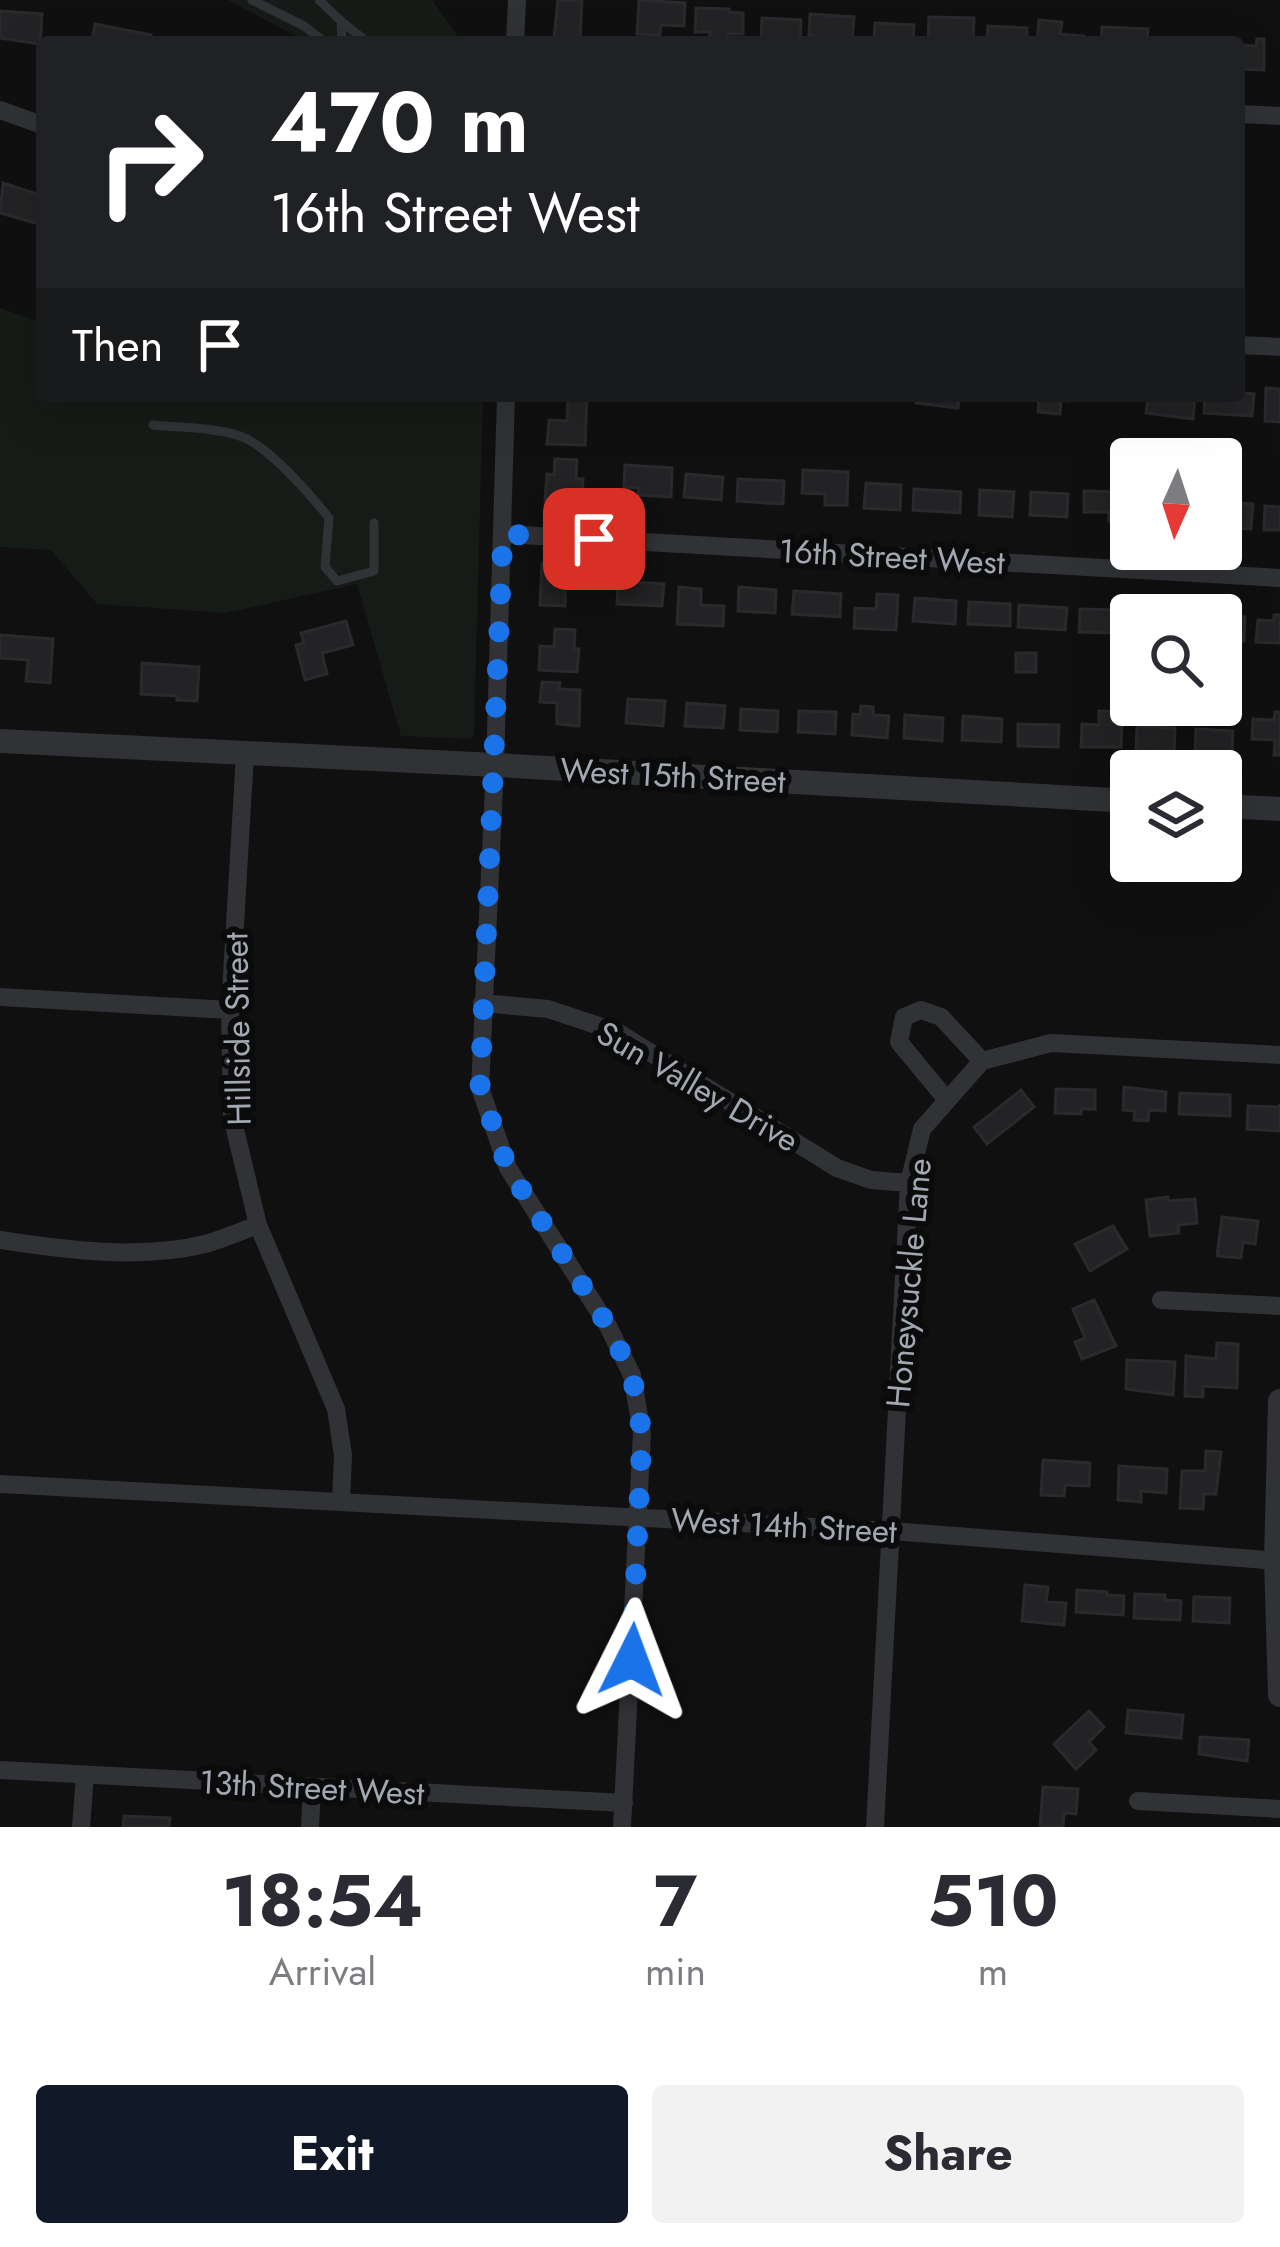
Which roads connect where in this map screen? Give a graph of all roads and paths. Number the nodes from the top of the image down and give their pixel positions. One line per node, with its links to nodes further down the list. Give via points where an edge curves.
1 (252, 0): 5 (lane)
2 (319, 0): 4 (lane)
3 (517, 0): 8 (street)
4 (341, 21): 6 (lane); 7 (lane)
5 (317, 36)
6 (341, 36)
7 (360, 36)
8 (515, 36)
9 (0, 110): 12 (street)
10 (1245, 114): 11 (street)
11 (1280, 116)
12 (36, 123)
13 (1245, 345): 14 (street)
14 (1280, 347)
15 (506, 402): 18 (street)
16 (153, 425): 17 (lane, via 250,440 328,518 326,567 338,580 374,571)
17 (374, 523)
18 (503, 534): 19 (street, 16th Street West); 22 (street)
19 (1280, 578)
20 (0, 741): 21 (street, West 15th Street)
21 (245, 754): 22 (street, West 15th Street); 28 (street, Hillside Street)
22 (495, 765): 23 (street, West 15th Street); 27 (street)
23 (1110, 800)
24 (1242, 807): 25 (street)
25 (1280, 809)
26 (0, 997): 28 (street)
27 (482, 1004): 32 (street, Sun Valley Drive, via 548,1009 617,1033 837,1168); 40 (street, via 480,1088 508,1168 632,1375 642,1433)
28 (230, 1010): 33 (street, Hillside Street, via 232,1117)
29 (1280, 1055): 30 (street, via 1051,1043)
30 (982, 1061): 31 (street, Honeysuckle Lane); 31 (street, via 940,1017 922,1010 904,1017 898,1042)
31 (947, 1100): 32 (street, Honeysuckle Lane, via 922,1129)
32 (909, 1184): 41 (street, Honeysuckle Lane)
33 (258, 1225): 34 (street, via 205,1244 142,1252); 39 (street, Hillside Street, via 335,1409 344,1455)
34 (0, 1240)
35 (1161, 1300): 36 (street)
36 (1280, 1306)
37 (1280, 1401): 42 (street)
38 (0, 1484): 39 (street, West 14th Street)
39 (340, 1501): 40 (street, West 14th Street)
40 (639, 1517): 41 (street, West 14th Street); 48 (street)
41 (891, 1531): 42 (street, West 14th Street); 53 (street, Honeysuckle Lane)
42 (1278, 1560): 43 (street)
43 (1280, 1695)
44 (0, 1770): 45 (street, 13th Street West)
45 (85, 1775): 46 (street, 13th Street West); 50 (street)
46 (312, 1786): 48 (street, 13th Street West); 51 (street)
47 (1138, 1801): 49 (street)
48 (624, 1803): 52 (street)
49 (1280, 1809)
50 (81, 1827)
51 (310, 1827)
52 (622, 1827)
53 (874, 1827)

